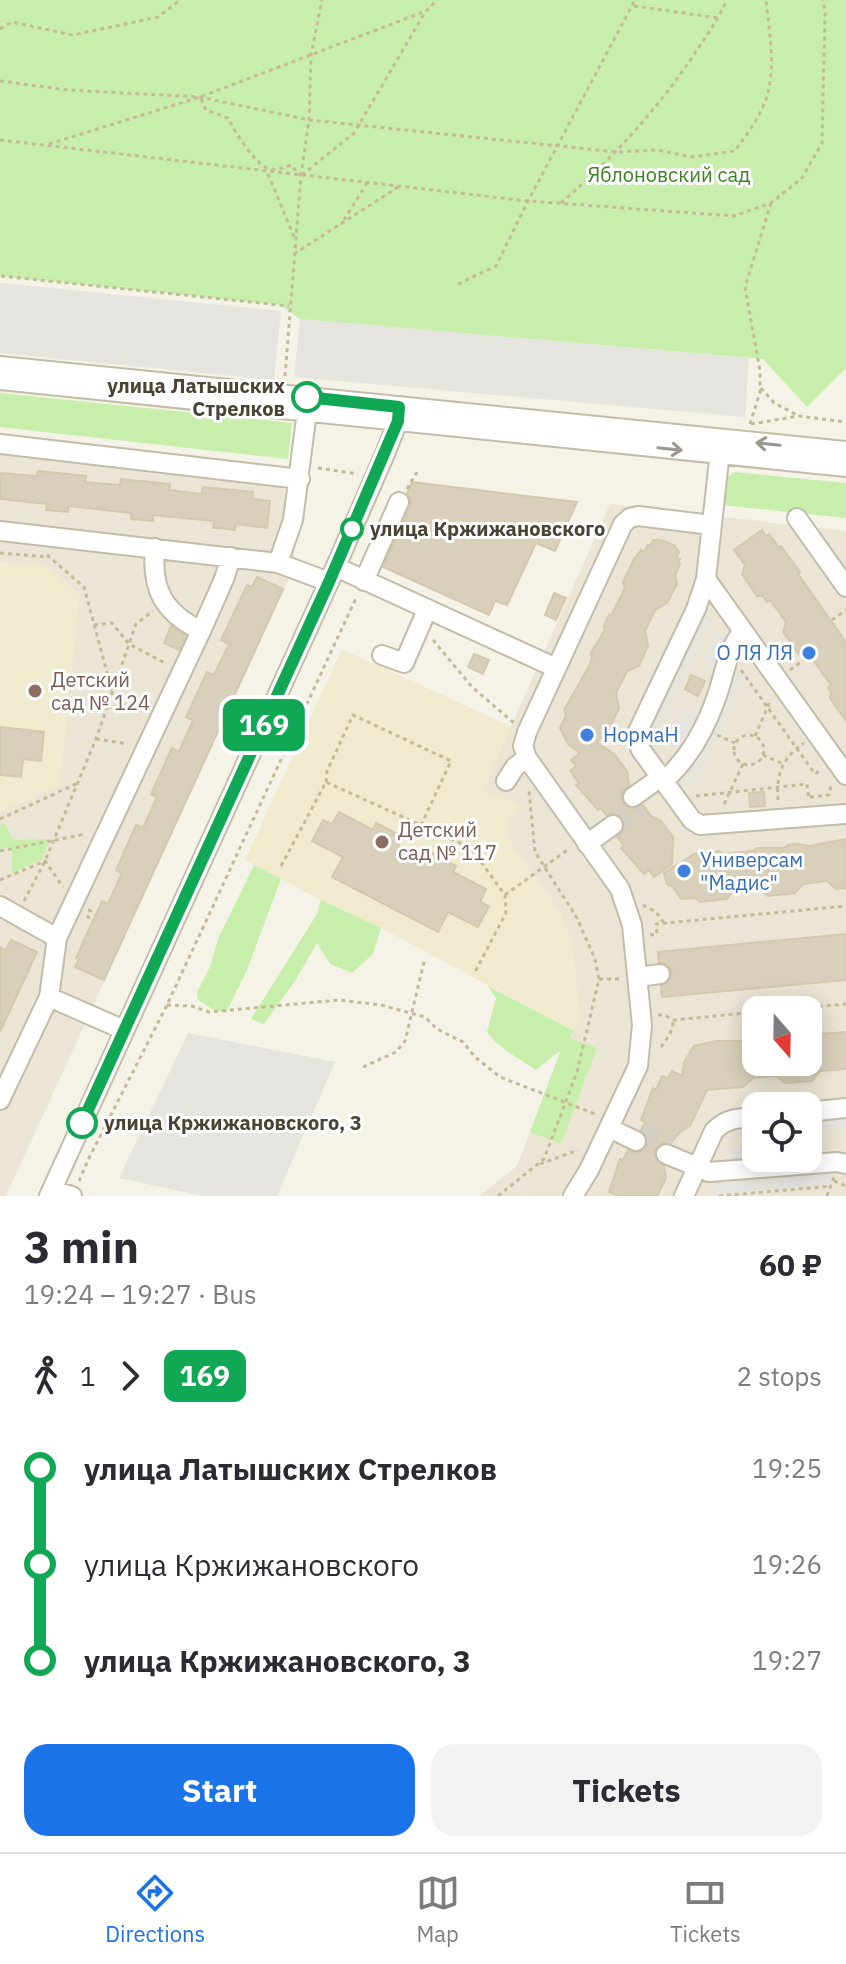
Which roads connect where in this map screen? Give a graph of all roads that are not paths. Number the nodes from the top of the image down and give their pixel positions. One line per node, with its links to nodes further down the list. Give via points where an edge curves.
1 (0, 366): 4 (street)
2 (0, 380): 3 (street)
3 (307, 411): 4 (street); 9 (street)
4 (398, 414): 6 (street); 17 (street)
5 (0, 444): 9 (street)
6 (720, 446): 7 (street, one-way to 6); 8 (street); 12 (street)
7 (846, 451)
8 (846, 467)
9 (300, 472): 16 (street, via 293,520)
10 (399, 502): 19 (street)
11 (797, 518): 20 (street)
12 (712, 525): 18 (street); 25 (street, via 638,516 623,524)
13 (0, 531): 14 (street)
14 (155, 548): 15 (street); 22 (street, via 156,586 164,602 176,617)
15 (231, 557): 16 (street); 22 (street)
16 (278, 563): 17 (street)
17 (332, 574): 19 (street); 39 (street)
18 (706, 579): 23 (street); 29 (street, via 638,731 641,750)
19 (364, 581): 21 (street)
20 (846, 587)
21 (424, 617): 24 (street, via 404,663); 25 (street)
22 (201, 631): 35 (street)
23 (743, 631): 27 (street, via 785,676); 29 (street, via 729,653 716,701 692,751)
24 (382, 655)
25 (556, 668): 26 (street, via 527,732)
26 (527, 758): 28 (street); 33 (street)
27 (835, 778)
28 (506, 781)
29 (667, 785): 30 (street); 31 (street, via 700,825)
30 (636, 801)
31 (846, 814)
32 (610, 820): 33 (street)
33 (581, 841): 37 (street, via 620,889 627,906)
34 (0, 906): 35 (street)
35 (57, 938): 38 (street)
36 (660, 974): 37 (street)
37 (633, 978): 44 (street, via 642,1042 638,1066)
38 (49, 997): 39 (street); 40 (street)
39 (124, 1030): 50 (street)
40 (0, 1100)
41 (846, 1108): 42 (street)
42 (822, 1111)
43 (742, 1118): 47 (street, via 720,1124)
44 (608, 1121): 45 (street); 51 (street)
45 (639, 1136)
46 (668, 1150): 47 (street)
47 (699, 1164): 48 (street, via 709,1172); 52 (street)
48 (846, 1164)
49 (75, 1189): 50 (street)
50 (50, 1193)
51 (573, 1196)
52 (684, 1196)

